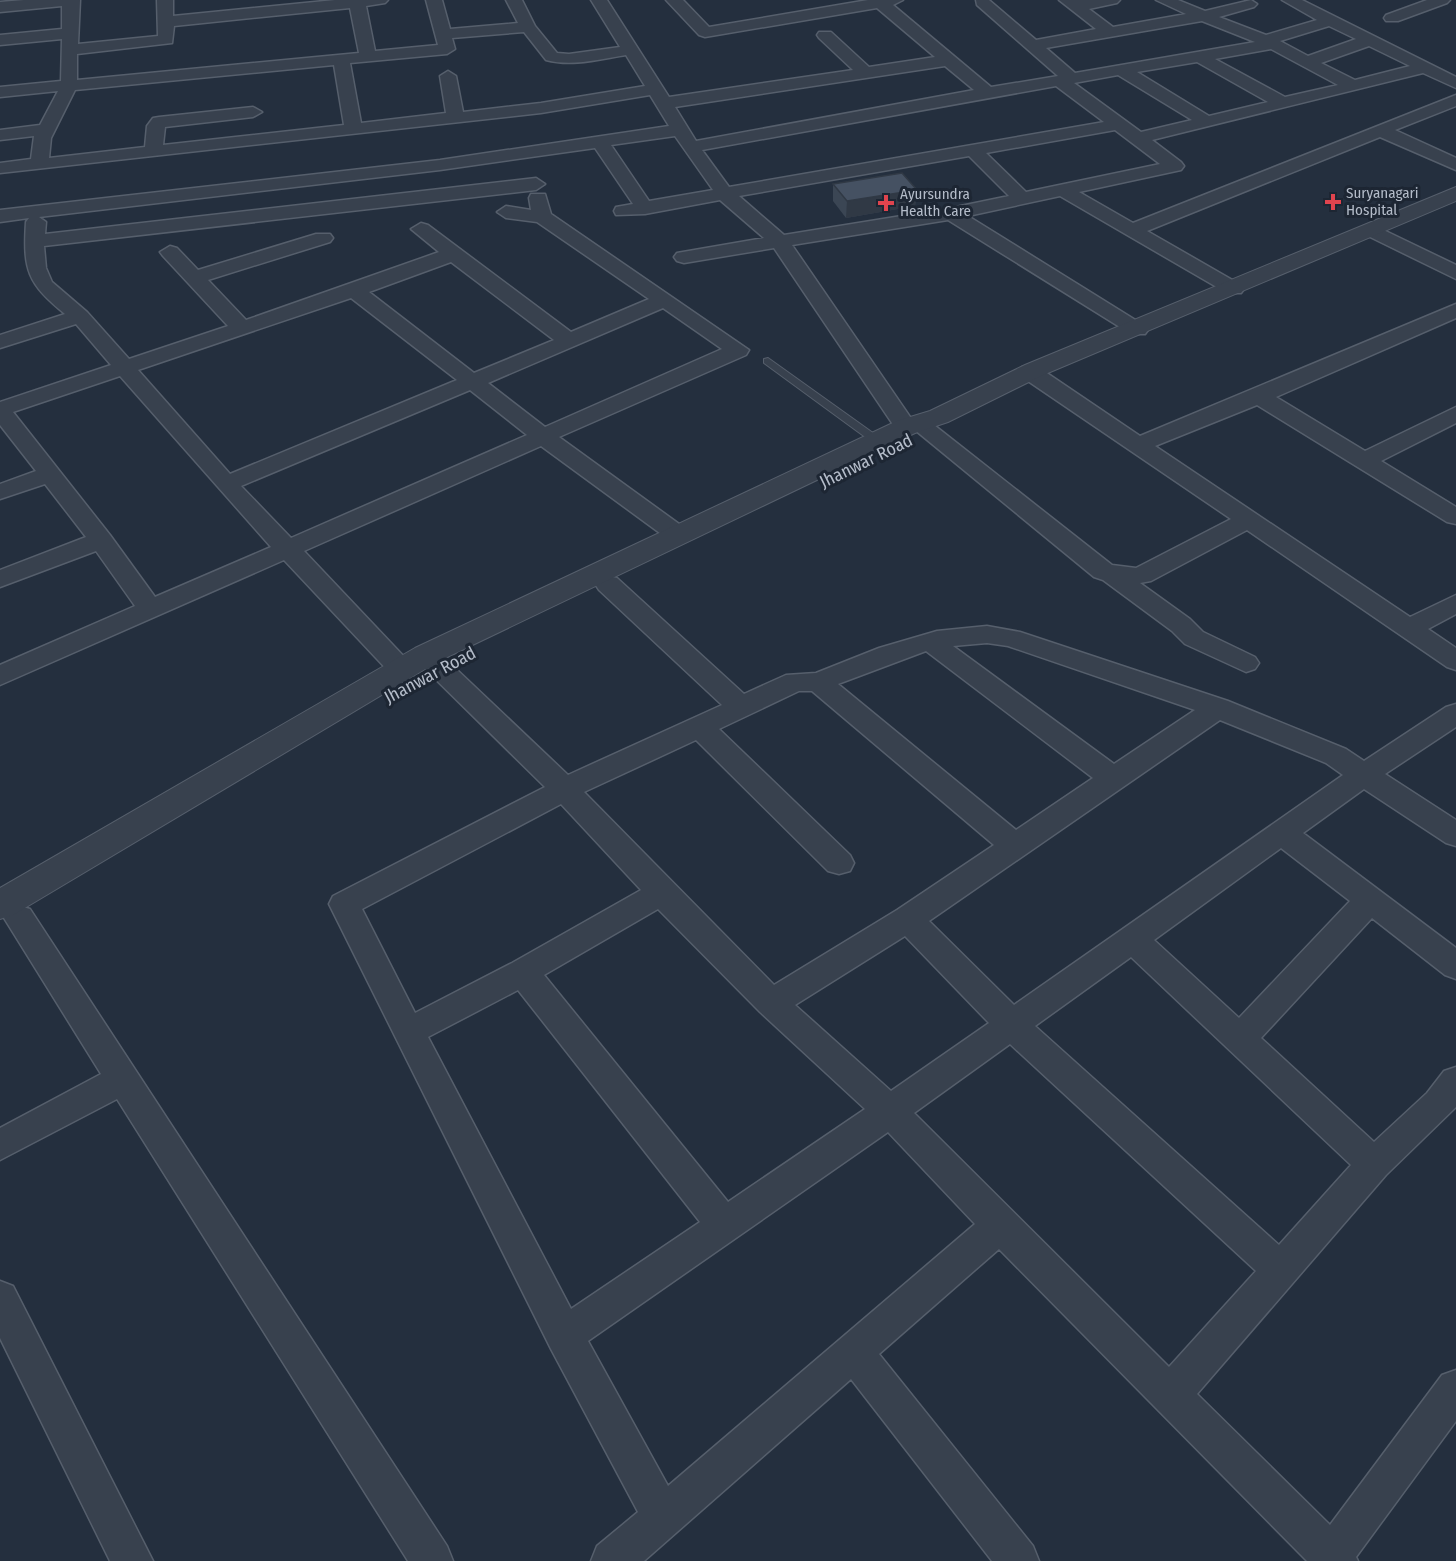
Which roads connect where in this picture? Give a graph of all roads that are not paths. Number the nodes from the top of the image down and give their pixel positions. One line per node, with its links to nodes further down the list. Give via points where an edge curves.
1 (71, 0): 18 (street); 30 (street)
2 (165, 0): 25 (street)
3 (380, 0): 14 (street)
4 (434, 0): 31 (street)
5 (514, 0): 27 (street)
6 (599, 0): 38 (street)
7 (678, 0): 20 (street, via 705,32)
8 (807, 0): 20 (street)
9 (1112, 0): 17 (street)
10 (1164, 0): 21 (street)
11 (1290, 0): 24 (street)
12 (1442, 0): 22 (street)
13 (1250, 1): 21 (street)
14 (357, 2): 19 (street); 23 (street)
15 (888, 2): 20 (street); 42 (street)
16 (982, 2): 36 (street)
17 (1071, 3): 29 (street)
18 (0, 7)
19 (280, 10): 25 (street); 28 (street)
20 (821, 13)
21 (1203, 16): 29 (street); 35 (street)
22 (1392, 18)
23 (361, 20): 26 (street); 39 (street)
24 (1332, 20): 34 (street); 35 (street)
25 (165, 22): 37 (street, via 172,39)
26 (339, 22)
27 (528, 27): 31 (street); 38 (street, via 548,55 560,59)
28 (284, 28)
29 (1110, 32): 36 (street)
30 (69, 33): 33 (street); 37 (street)
31 (443, 34): 39 (street, via 447,49)
32 (825, 35): 46 (street)
33 (0, 40)
34 (1370, 40): 43 (street); 44 (street)
35 (1269, 42): 40 (street); 43 (street)
36 (1033, 45): 48 (street)
37 (69, 50): 50 (street)
38 (630, 50): 56 (street)
39 (368, 57): 41 (street)
40 (1200, 57): 45 (street); 58 (street)
41 (341, 59): 50 (street); 65 (street)
42 (950, 60): 46 (street); 55 (street)
43 (1307, 62): 51 (street)
44 (1423, 68): 49 (street); 51 (street)
45 (1122, 70): 48 (street); 62 (street)
46 (866, 73): 52 (street)
47 (448, 76): 61 (street)
48 (1066, 80): 55 (street); 63 (street)
49 (1456, 83)
50 (69, 86): 53 (street); 66 (street)
51 (1353, 86): 58 (street)
52 (765, 88): 56 (street); 64 (street)
53 (0, 92)
54 (252, 93): 60 (street)
55 (987, 93): 64 (street)
56 (660, 96): 59 (street); 71 (street)
57 (1456, 100): 67 (street)
58 (1283, 103): 62 (street)
59 (541, 108): 61 (street); 73 (street)
60 (253, 112): 72 (street); 76 (street, via 159,122)
61 (455, 117): 65 (street)
62 (1208, 122): 70 (street)
63 (1120, 124): 70 (street); 75 (street)
64 (801, 127): 71 (street)
65 (354, 129): 68 (street)
66 (45, 130): 69 (street); 78 (street)
67 (1380, 130): 79 (street); 91 (street)
68 (304, 134): 72 (street); 83 (street)
69 (0, 135)
70 (1139, 138): 81 (street, via 1175,166)
71 (685, 139): 73 (street); 89 (street)
72 (253, 140): 74 (street)
73 (593, 144): 77 (street); 93 (street)
74 (199, 146): 76 (street); 87 (street)
75 (973, 150): 89 (street); 90 (street)
76 (153, 151): 78 (street)
77 (515, 155): 82 (street); 84 (street)
78 (40, 164): 80 (street)
79 (1456, 165)
80 (0, 168)
81 (1156, 170): 86 (street); 91 (street)
82 (358, 174): 83 (street); 92 (street)
83 (311, 179): 85 (street)
84 (536, 184): 92 (street); 100 (street)
85 (258, 186): 87 (street); 99 (street)
86 (1062, 190): 90 (street); 102 (street)
87 (197, 193): 95 (street)
88 (1456, 193): 103 (street)
89 (725, 194): 93 (street); 106 (street)
90 (1022, 199): 97 (street)
91 (1205, 200): 102 (street)
92 (363, 206): 99 (street)
93 (645, 208): 94 (street)
94 (623, 211)
95 (37, 212): 98 (street); 105 (street)
96 (506, 212): 100 (street)
97 (951, 214): 106 (street); 118 (street)
98 (0, 216)
99 (264, 216): 105 (street)
100 (542, 217): 114 (street)
101 (421, 229): 108 (street)
102 (1132, 230): 112 (street)
103 (1371, 230): 110 (street); 112 (street)
104 (323, 238): 111 (street)
105 (34, 241): 116 (street, via 33,267 44,287)
106 (779, 242): 109 (street); 128 (street)
107 (170, 252): 111 (street)
108 (453, 254): 113 (street); 119 (street)
109 (684, 257)
110 (1456, 273)
111 (194, 278): 117 (street)
112 (1234, 289): 118 (street)
113 (354, 290): 117 (street); 124 (street)
114 (664, 300): 119 (street); 129 (street, via 738,350)
115 (1456, 310): 125 (street)
116 (80, 316): 120 (street); 122 (street)
117 (242, 328): 122 (street)
118 (1138, 330): 123 (street)
119 (569, 341): 124 (street)
120 (0, 342)
121 (768, 361): 130 (lane)
122 (125, 367): 126 (street); 134 (street)
123 (1030, 372): 128 (street); 131 (street)
124 (472, 381): 129 (street); 134 (street)
125 (1259, 396): 131 (street); 132 (street)
126 (1, 409): 133 (street)
127 (1456, 414): 132 (street)
128 (921, 426): 130 (street, Jhanwar Road); 141 (street); 143 (street, Jhanwar Road)
129 (544, 437): 138 (street); 140 (street)
130 (876, 440): 138 (street, Jhanwar Road)
131 (1139, 445): 137 (street)
132 (1365, 460): 136 (street)
133 (51, 474): 135 (street); 139 (street)
134 (226, 484): 140 (street)
135 (0, 492)
136 (1456, 517)
137 (1248, 520): 141 (street, via 1142,575); 146 (street)
138 (677, 534): 150 (street, Jhanwar Road)
139 (101, 540): 142 (street); 145 (street)
140 (286, 549): 145 (street); 150 (street)
141 (1112, 575): 149 (street, via 1194,638)
142 (0, 579)
143 (608, 584): 150 (street, Jhanwar Road); 153 (street)
144 (1456, 603): 146 (street)
145 (150, 609): 151 (street)
146 (1408, 629): 148 (street)
147 (931, 642): 152 (street); 154 (street, via 964,634 995,634); 158 (street)
148 (1456, 661)
149 (1246, 663)
150 (423, 664): 159 (street); 166 (street, Jhanwar Road)
151 (0, 676)
152 (818, 682): 153 (street, via 795,682); 162 (street)
153 (741, 707): 156 (street)
154 (1218, 708): 157 (street, via 1335,756); 158 (street)
155 (1456, 714): 157 (street)
156 (699, 726): 159 (street); 163 (street)
157 (1363, 775): 160 (street); 161 (street)
158 (1114, 779): 162 (street)
159 (565, 789): 164 (street); 173 (street, via 344,904)
160 (1282, 833): 165 (street); 168 (street)
161 (1456, 835)
162 (1014, 846): 167 (street)
163 (839, 863)
164 (662, 892): 170 (street); 171 (street)
165 (1370, 900): 169 (street); 174 (street)
166 (6, 917): 175 (street)
167 (908, 919): 171 (street); 172 (street)
168 (1133, 939): 172 (street); 174 (street)
169 (1456, 966)
170 (523, 972): 173 (street); 180 (street)
171 (771, 1003): 177 (street)
172 (1012, 1025): 177 (street); 182 (street)
173 (408, 1032): 184 (street)
174 (1240, 1039): 179 (street)
175 (122, 1080): 178 (street); 191 (street)
176 (1456, 1081): 179 (street, via 1439,1103)
177 (890, 1111): 180 (street); 181 (street)
178 (0, 1145)
179 (1374, 1164): 182 (street)
180 (724, 1225): 184 (street)
181 (1000, 1225): 185 (street); 187 (street)
182 (1281, 1270): 187 (street)
183 (0, 1299): 190 (street)
184 (564, 1336): 188 (street)
185 (853, 1352): 188 (street); 193 (street)
186 (1456, 1389): 189 (street)
187 (1171, 1394): 189 (street)
188 (663, 1518): 192 (street)
189 (1333, 1559)
190 (132, 1561)
191 (432, 1561)
192 (612, 1561)
193 (1018, 1561)

